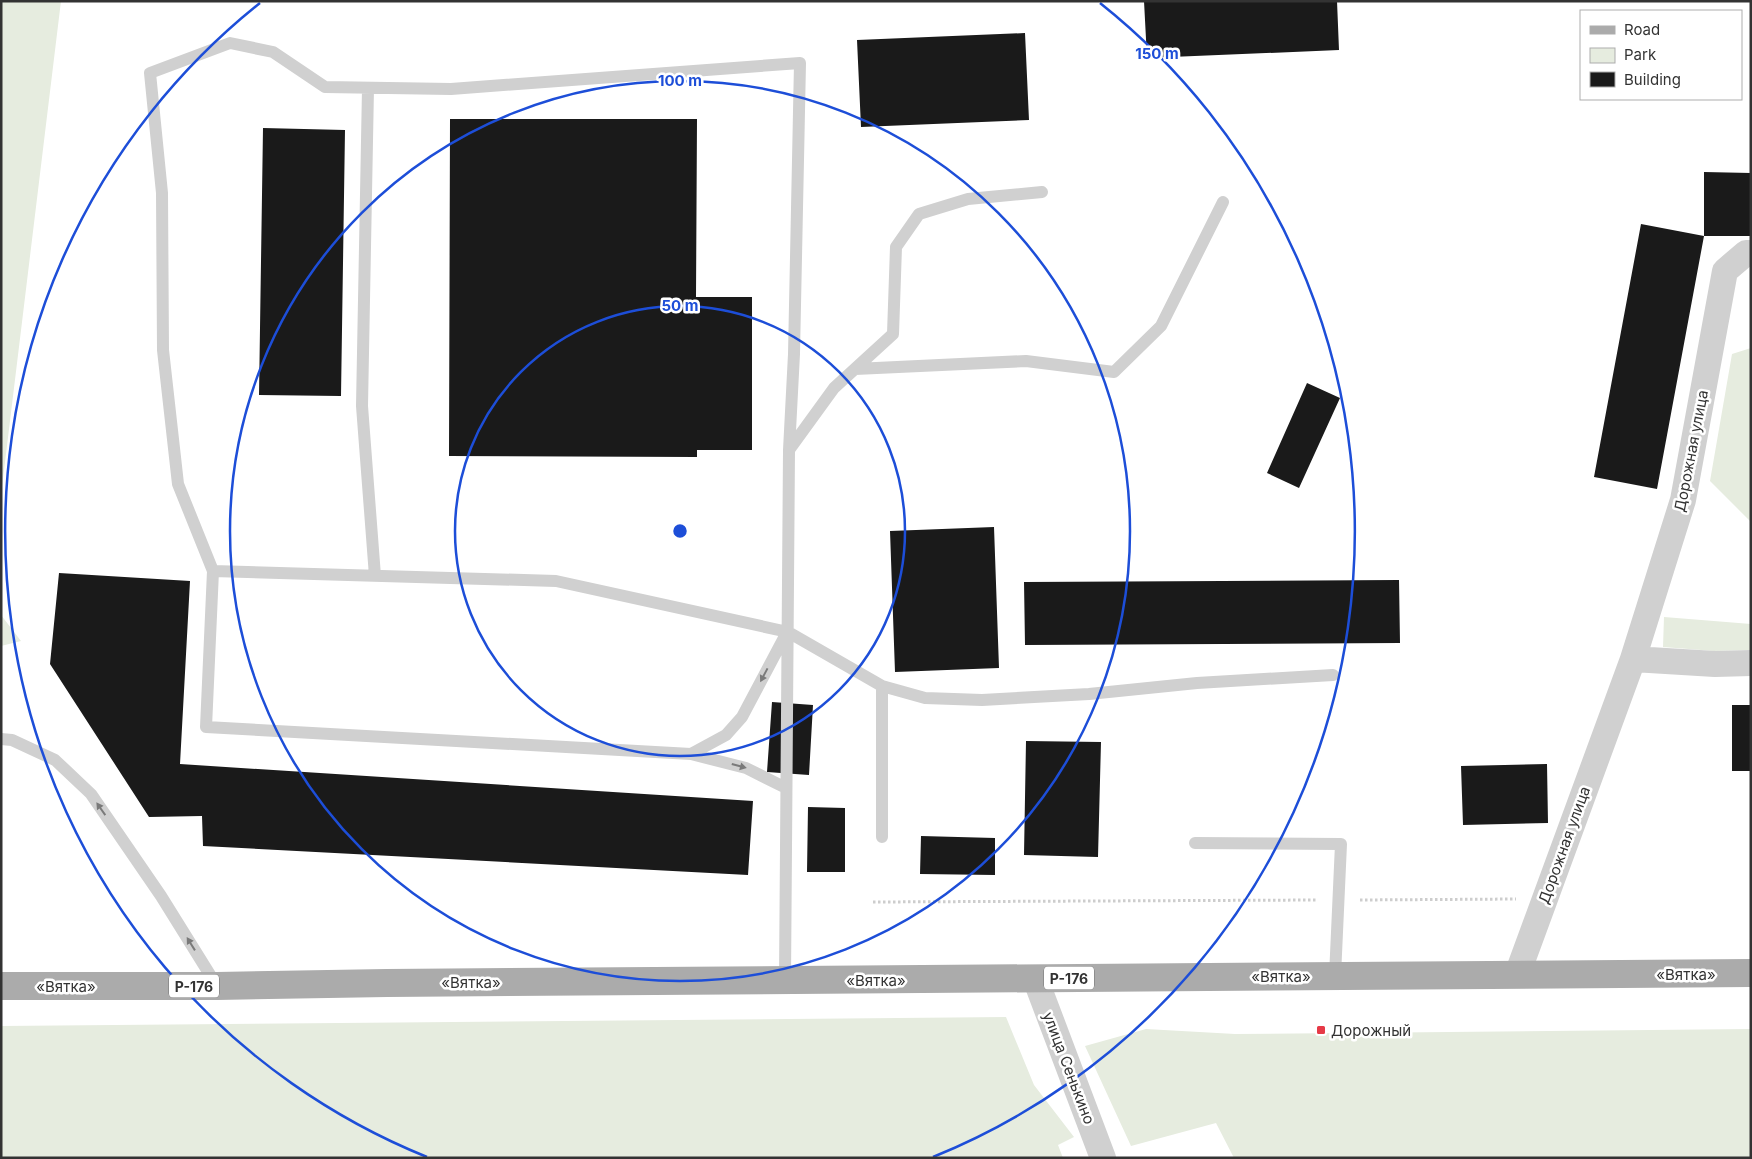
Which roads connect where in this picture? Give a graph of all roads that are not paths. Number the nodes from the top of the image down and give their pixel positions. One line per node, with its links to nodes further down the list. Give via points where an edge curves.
1 (368, 88): 6 (lane, via 451,89 800,63); 7 (lane, via 325,87 272,52 230,43 150,74 162,193 163,350 178,484); 8 (lane, via 362,406)
2 (1042, 192): 5 (lane, via 968,199 919,214 896,247 893,334)
3 (1223, 202): 5 (lane, via 1161,326 1114,372 1026,361)
4 (1751, 253): 10 (street, Дорожная улица, via 1746,253 1725,271 1683,500)
5 (855, 369): 6 (lane, via 834,388)
6 (789, 450): 9 (lane)
7 (213, 571): 8 (lane); 15 (lane, via 206,727)
8 (375, 576): 9 (lane, via 556,581)
9 (788, 632): 13 (lane); 15 (lane, one-way to 15, via 742,717 726,735); 16 (lane)
10 (1633, 659): 11 (street); 20 (street, Дорожная улица)
11 (1751, 663)
12 (1333, 675): 13 (lane, via 982,700 925,698)
13 (882, 686): 17 (lane)
14 (1, 739): 25 (lane, one-way to 14, via 161,896 91,794 55,760 12,740)
15 (691, 754): 16 (lane, one-way to 16, via 746,768)
16 (786, 788): 23 (lane)
17 (882, 837)
18 (1195, 843): 21 (lane, via 1342,844)
19 (1751, 973): 20 (main road, «Вятка» / Р-176)
20 (1517, 975): 21 (main road, «Вятка» / Р-176)
21 (1335, 976): 22 (main road, «Вятка» / Р-176)
22 (1035, 978): 23 (main road, «Вятка» / Р-176); 26 (street, улица Сенькино)
23 (784, 980): 25 (main road, «Вятка» / Р-176)
24 (1, 986): 25 (main road, «Вятка» / Р-176)
25 (217, 986)
26 (1102, 1158)

